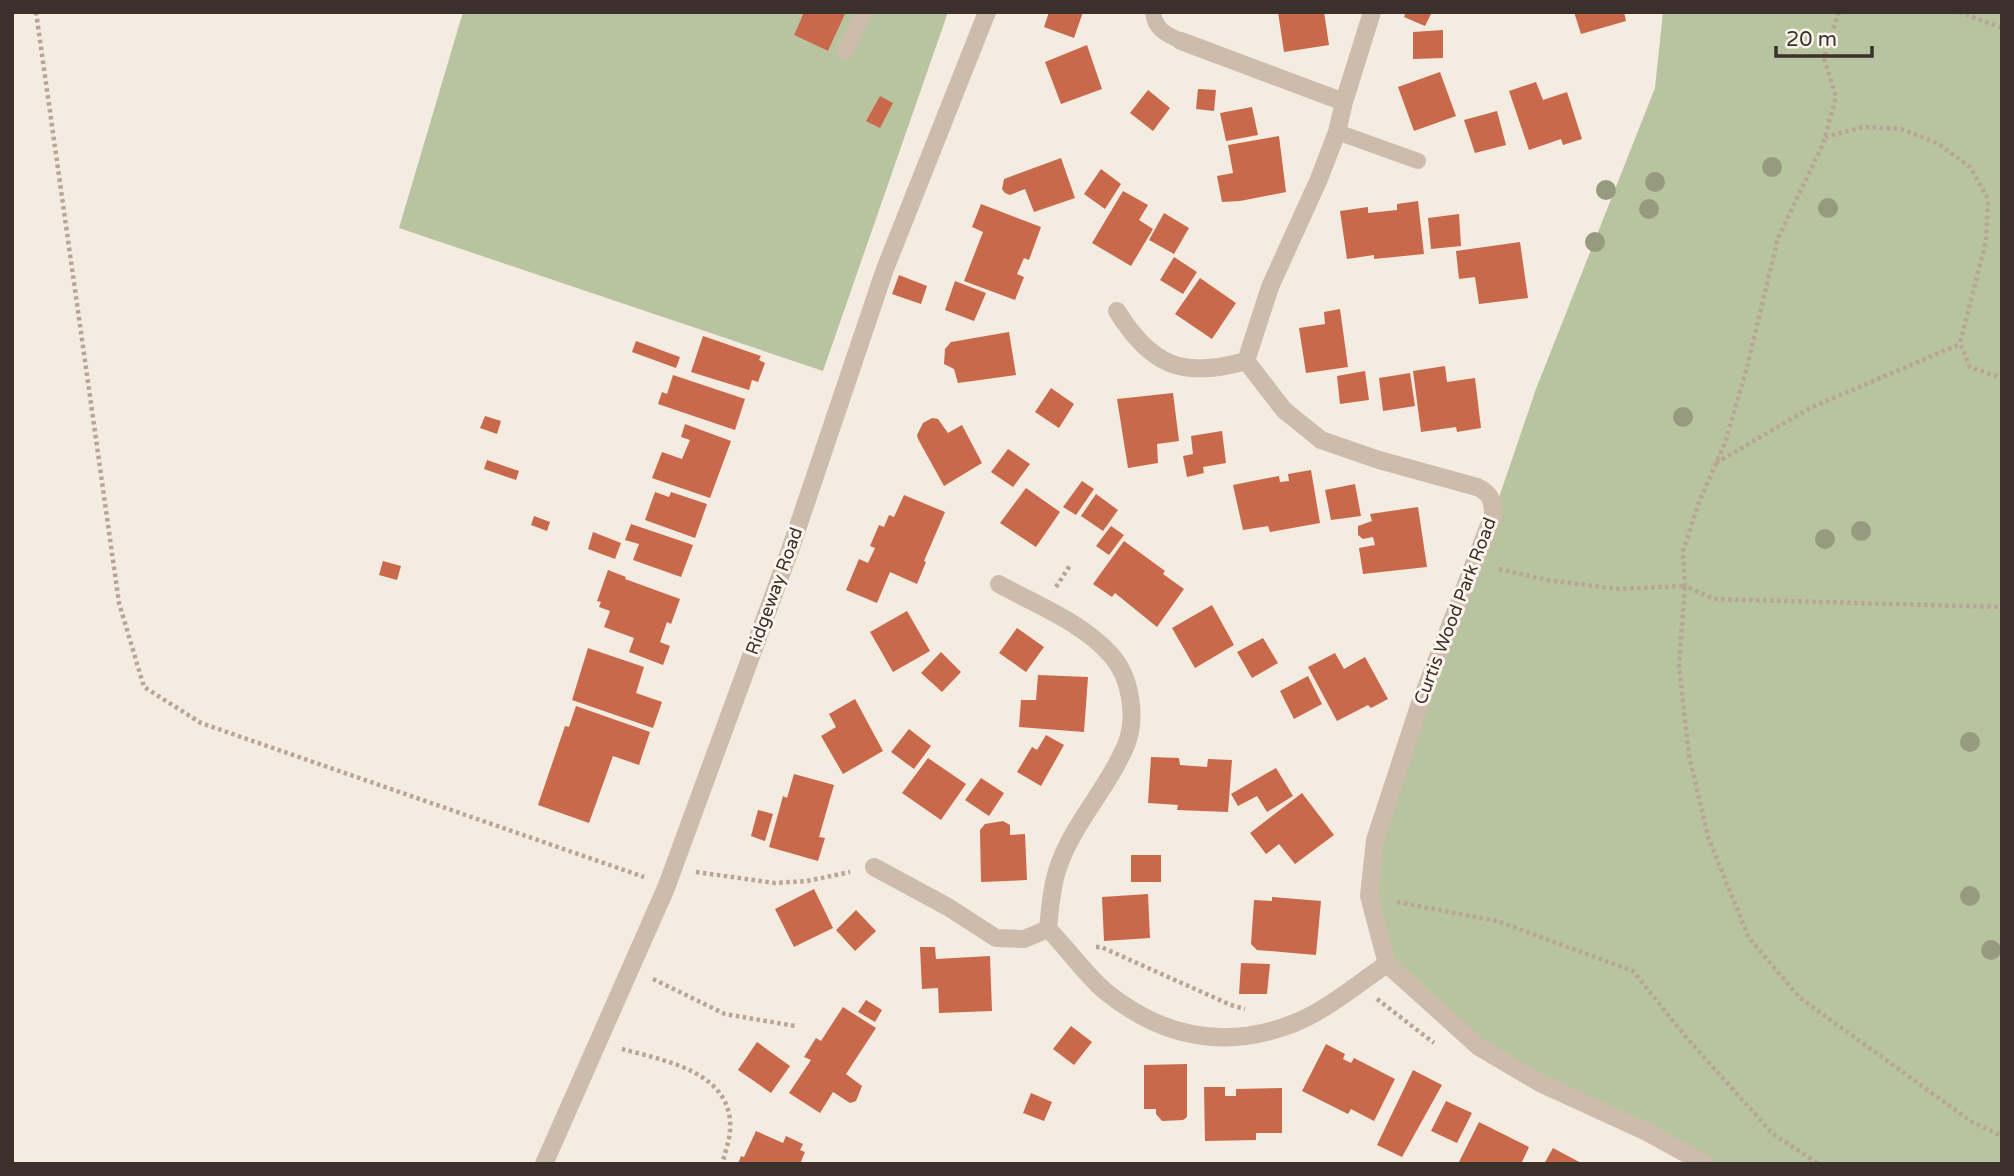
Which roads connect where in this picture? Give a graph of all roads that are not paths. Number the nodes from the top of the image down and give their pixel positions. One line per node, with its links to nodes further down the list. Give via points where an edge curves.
1 (864, 12): 6 (lane)
2 (988, 12): 17 (street, Ridgeway Road, via 885,269 790,550 666,888)
3 (1153, 12): 5 (lane, via 1156,26)
4 (1372, 12): 7 (street)
5 (1181, 41): 7 (street)
6 (845, 51)
7 (1344, 102): 8 (street)
8 (1337, 132): 9 (lane); 11 (street, via 1270,287)
9 (1418, 161)
10 (1117, 311): 11 (street, via 1149,353 1173,365 1196,370)
11 (1246, 361): 15 (street, Curtis Wood Park Road, via 1284,410 1321,440 1484,490 1492,499 1493,515 1419,706 1375,840 1368,896)
12 (999, 584): 14 (street, via 1080,629 1112,656 1127,684 1132,712 1126,744 1057,871)
13 (874, 867): 14 (street, via 996,938 1024,939)
14 (1048, 929): 15 (street, via 1104,990 1138,1015 1175,1031 1213,1038 1252,1036 1293,1023)
15 (1387, 964): 16 (street, via 1479,1047)
16 (1681, 1157): 18 (street)
17 (544, 1164)
18 (1705, 1164)

